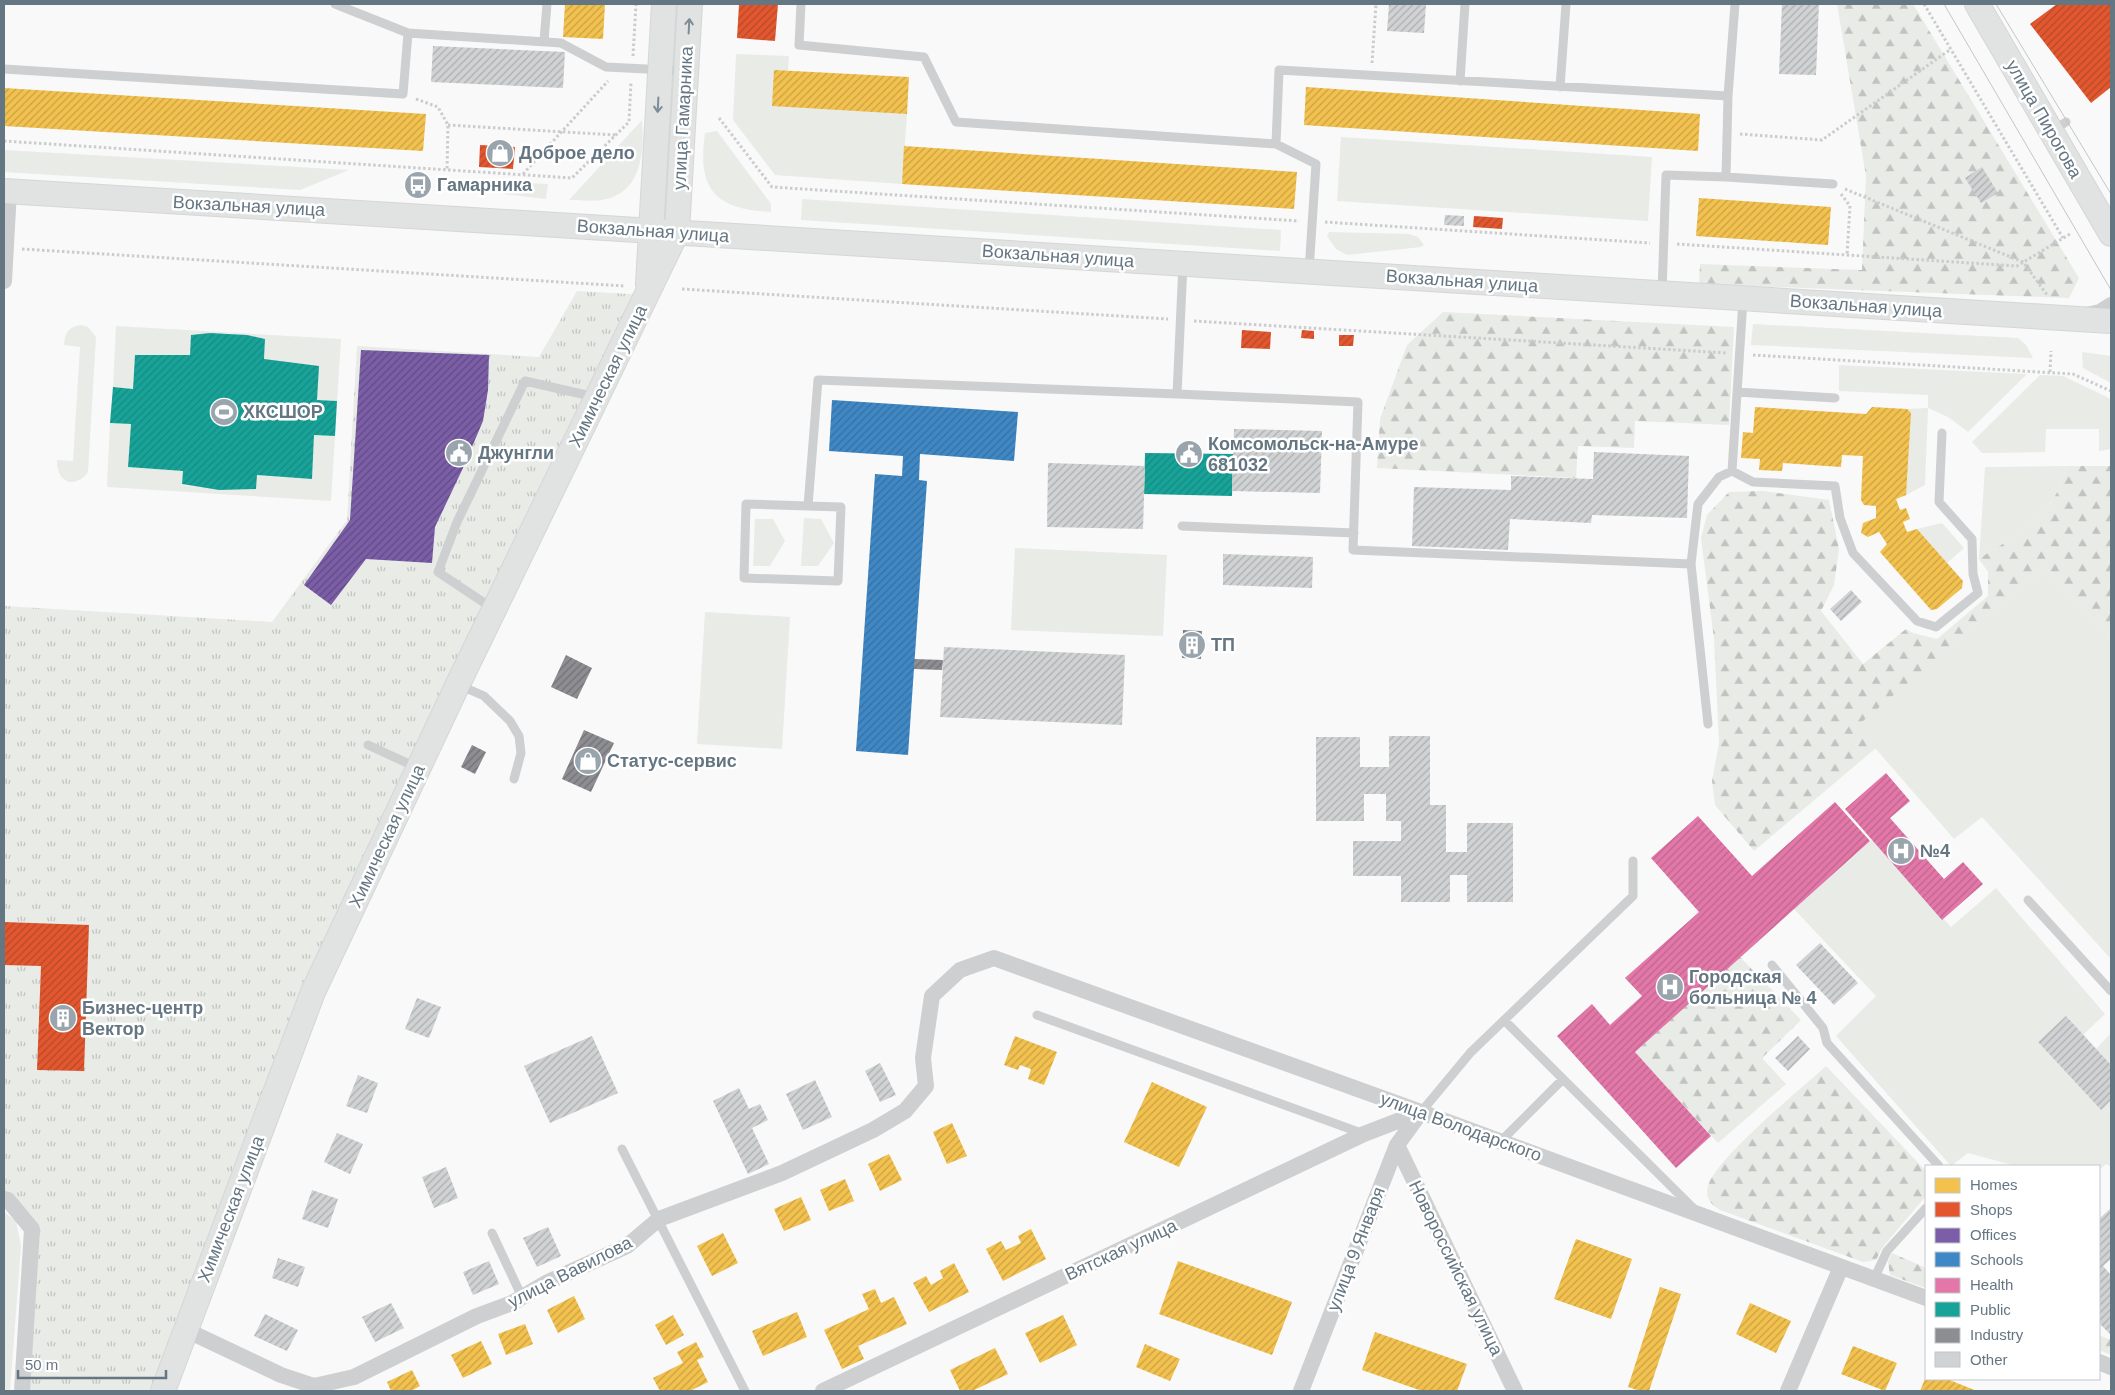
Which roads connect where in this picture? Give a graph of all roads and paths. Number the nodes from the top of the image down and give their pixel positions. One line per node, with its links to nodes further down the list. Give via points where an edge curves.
1 (335, 4): 13 (lane)
2 (546, 4): 14 (lane)
3 (636, 4): 18 (path)
4 (664, 4): 19 (main road, улица Гамарника)
5 (690, 4): 20 (main road, улица Гамарника, one-way to 5)
6 (801, 4): 32 (lane, via 799,45 924,57 956,122)
7 (1376, 4): 21 (path)
8 (1465, 4): 22 (lane)
9 (1566, 4): 23 (lane)
10 (1734, 4): 25 (lane)
11 (1924, 4): 15 (path)
12 (1976, 4): 42 (main road, улица Пирогова, via 2058,127)
13 (408, 33): 14 (lane); 24 (lane)
14 (544, 41): 17 (lane, via 561,43 606,67)
15 (1951, 49): 29 (path, via 1822,140); 43 (path)
16 (4, 68): 24 (lane)
17 (620, 68): 18 (lane); 28 (path)
18 (632, 68): 19 (lane); 30 (path, via 629,122)
19 (660, 70): 20 (lane); 39 (main road, улица Гамарника, one-way to 39)
20 (686, 72): 40 (main road, улица Гамарника)
21 (1371, 76): 22 (lane); 32 (lane, via 1279,70)
22 (1460, 81): 23 (lane)
23 (1560, 87): 25 (lane)
24 (403, 94): 27 (path, via 438,107)
25 (1728, 96): 29 (lane)
26 (720, 118): 38 (path, via 772,187)
27 (448, 125): 28 (path); 33 (path)
28 (562, 132): 30 (path); 34 (path)
29 (1727, 133): 35 (lane)
30 (616, 135): 34 (path, via 572,178)
31 (4, 141): 33 (path)
32 (1276, 144): 38 (lane, via 1316,164)
33 (447, 170): 34 (path)
34 (523, 175)
35 (1726, 177): 36 (lane); 44 (lane, via 1666,175)
36 (1833, 184): 46 (path, via 1850,206); 47 (path)
37 (6, 191): 39 (main road, Вокзальная улица); 45 (street)
38 (1312, 222): 44 (path); 49 (lane)
39 (650, 231): 40 (main road, Вокзальная улица); 54 (main road, Химическая улица)
40 (677, 232): 48 (main road, Вокзальная улица); 54 (main road, Химическая улица)
41 (2070, 234): 43 (path)
42 (2111, 234)
43 (2063, 238): 47 (path)
44 (1664, 244): 46 (path); 53 (lane)
45 (6, 248): 50 (street); 51 (path)
46 (1847, 255): 47 (path, via 2017,266)
47 (2024, 262): 56 (path)
48 (1183, 264): 49 (main road, Вокзальная улица); 59 (lane)
49 (1309, 271): 53 (main road, Вокзальная улица)
50 (4, 281)
51 (625, 286)
52 (682, 290): 59 (path)
53 (1662, 293): 55 (main road, Вокзальная улица)
54 (647, 295): 67 (main road, Химическая улица)
55 (1743, 298): 58 (main road, Вокзальная улица); 62 (lane)
56 (2049, 298)
57 (2111, 305): 58 (street, via 2100,312)
58 (2066, 318): 60 (main road, Вокзальная улица)
59 (1180, 320): 62 (path); 66 (lane)
60 (2111, 321)
61 (2051, 350): 63 (path)
62 (1740, 354): 63 (path); 65 (lane)
63 (2050, 372): 64 (path, via 2073,374)
64 (2111, 391)
65 (1737, 392): 68 (lane); 70 (lane)
66 (1177, 394): 71 (lane, via 818,380); 73 (lane, via 1358,402)
67 (597, 398): 75 (main road, Химическая улица); 75 (lane, via 524,381 457,522 438,572)
68 (1835, 398)
69 (1942, 433): 70 (lane, via 1939,502 1972,539 1973,574 1978,593 1936,627 1916,621 1853,553 1840,518 1835,486 1753,482)
70 (1732, 471): 74 (lane, via 1719,477 1698,504)
71 (808, 506): 71 (lane, via 841,507 838,581 744,578 746,504)
72 (1182, 526): 73 (lane)
73 (1354, 533): 74 (lane, via 1353,550)
74 (1691, 564): 77 (lane)
75 (494, 610): 76 (main road, Химическая улица)
76 (458, 684): 79 (main road, Химическая улица); 80 (lane, via 484,696 510,721 519,736 520,753)
77 (1708, 724)
78 (368, 746): 79 (lane)
79 (418, 769): 104 (main road, Химическая улица, via 313,992)
80 (514, 779)
81 (1633, 861): 87 (lane, via 1633,896)
82 (2028, 900): 85 (lane)
83 (994, 958): 89 (street, улица Володарского); 98 (street, улица Вавилова, via 960,970 932,996 923,1058 926,1086 905,1110 873,1130 782,1173)
84 (1772, 965): 94 (lane, via 1823,1028 1827,1043)
85 (2111, 991)
86 (1038, 1015): 90 (lane)
87 (1504, 1020): 88 (lane); 89 (lane, via 1470,1053)
88 (1563, 1079): 91 (lane); 97 (lane)
89 (1421, 1112): 90 (street, Вятская улица); 91 (street, улица Володарского); 92 (street, улица 9 Января)
90 (1364, 1134): 108 (street, Вятская улица)
91 (1501, 1141): 97 (street, улица Володарского)
92 (1397, 1145): 109 (street, улица 9 Января); 110 (street, Новороссийская улица)
93 (622, 1149): 98 (lane)
94 (1938, 1165)
95 (4, 1199): 105 (street, via 32,1229)
96 (1925, 1209): 101 (lane, via 1887,1251)
97 (1700, 1215): 100 (street, улица Володарского)
98 (659, 1219): 102 (street, улица Вавилова, via 627,1246); 107 (lane)
99 (492, 1233): 102 (lane)
100 (1842, 1267): 101 (street, улица Володарского); 111 (street)
101 (1874, 1279): 103 (street, улица Володарского)
102 (522, 1297): 104 (street, улица Вавилова, via 354,1377 314,1386 281,1375)
103 (1925, 1298)
104 (186, 1330): 106 (main road, Химическая улица)
105 (22, 1391)
106 (163, 1391)
107 (745, 1391)
108 (823, 1391)
109 (1301, 1391)
110 (1515, 1391)
111 (1788, 1391)

